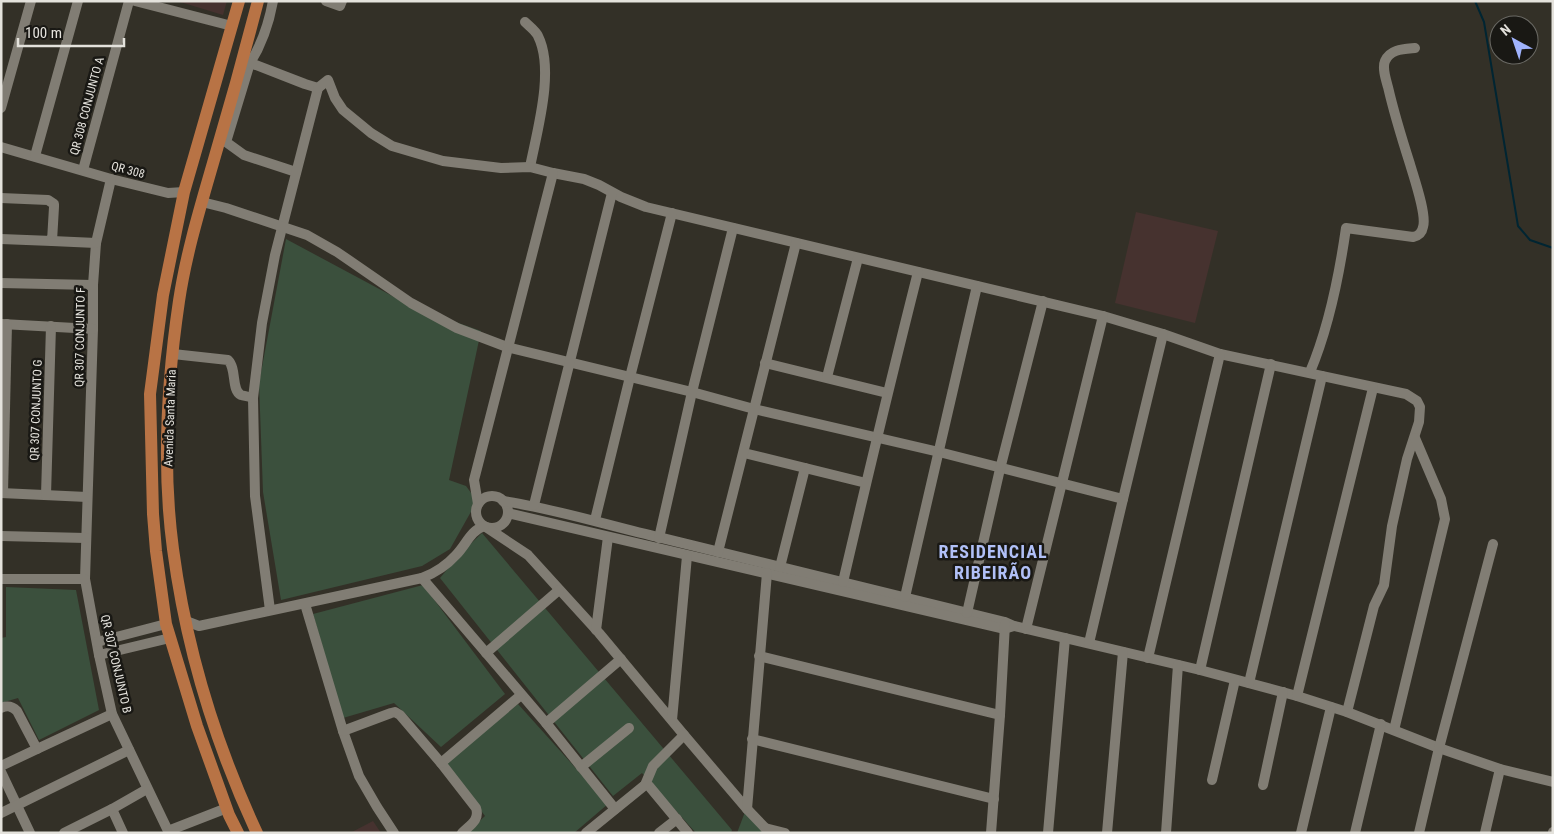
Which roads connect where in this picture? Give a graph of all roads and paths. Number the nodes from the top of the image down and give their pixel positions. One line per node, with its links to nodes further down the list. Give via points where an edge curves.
1 (31, 1): 15 (street)
2 (78, 1): 17 (street)
3 (129, 1): 19 (street, QR 308 CONJUNTO A)
4 (135, 1): 11 (street)
5 (239, 1): 11 (main road, Avenida Santa Maria)
6 (258, 1): 13 (main road, Avenida Santa Maria)
7 (273, 1): 13 (street, via 266,29)
8 (326, 1): 9 (street, via 340,6)
9 (342, 1)
10 (525, 22): 18 (street, via 538,34 544,62 543,98)
11 (232, 26): 23 (main road, Avenida Santa Maria)
12 (1415, 48): 55 (street, via 1390,54 1384,66 1419,194 1424,227 1413,238 1346,228 1330,314)
13 (246, 61): 14 (street); 20 (street, via 226,142 244,155); 27 (main road, Avenida Santa Maria)
14 (318, 88): 18 (street, via 328,80 344,110 392,146 456,163 500,168); 20 (street)
15 (1, 108)
16 (1, 147): 17 (street, QR 308 CONJUNTO A)
17 (34, 156): 19 (street, QR 308 CONJUNTO A)
18 (530, 167): 21 (street)
19 (83, 170): 22 (street, QR 308)
20 (296, 172): 30 (street)
21 (553, 173): 25 (street, via 599,184); 49 (street)
22 (111, 179): 24 (street, QR 308); 34 (street, QR 307 CONJUNTO F)
23 (184, 192): 24 (street, QR 308); 28 (main road, Avenida Santa Maria)
24 (168, 193): 28 (street, QR 308)
25 (612, 193): 29 (street, via 634,203); 52 (street)
26 (1, 198): 33 (street, via 51,201 54,207)
27 (202, 202): 30 (street); 42 (main road, Avenida Santa Maria)
28 (181, 205): 41 (main road, Avenida Santa Maria)
29 (672, 213): 31 (street); 57 (street)
30 (282, 226): 49 (street, via 319,241 411,303 457,328); 62 (street, via 262,323)
31 (733, 228): 35 (street); 60 (street)
32 (1, 239): 33 (street)
33 (52, 241): 34 (street)
34 (96, 243): 39 (street, QR 307 CONJUNTO F)
35 (796, 243): 36 (street); 53 (street)
36 (858, 258): 37 (street); 58 (street)
37 (918, 272): 40 (street); 61 (street)
38 (5, 283): 39 (street)
39 (93, 285): 47 (street, QR 307 CONJUNTO F)
40 (977, 286): 43 (street); 66 (street)
41 (163, 295): 42 (main road); 73 (main road, Avenida Santa Maria, via 150,394)
42 (179, 299): 50 (main road, Avenida Santa Maria)
43 (1043, 301): 44 (street); 69 (street)
44 (1103, 316): 48 (street); 72 (street)
45 (4, 324): 46 (street); 74 (street)
46 (51, 326): 47 (street); 75 (street, QR 307 CONJUNTO G)
47 (93, 328): 77 (street, QR 307 CONJUNTO F)
48 (1164, 334): 51 (street); 78 (street)
49 (507, 347): 52 (street); 70 (street)
50 (173, 354): 62 (street, via 228,360 238,392); 87 (main road, Avenida Santa Maria, via 168,396 167,475)
51 (1220, 354): 54 (street); 125 (street)
52 (571, 362): 57 (street); 81 (street)
53 (765, 363): 58 (street); 63 (street)
54 (1270, 364): 55 (street); 128 (street)
55 (1310, 372): 56 (street)
56 (1322, 376): 59 (street); 130 (street)
57 (630, 377): 60 (street); 84 (street)
58 (827, 377): 61 (street)
59 (1373, 388): 65 (street, via 1406,394 1417,401 1420,414); 133 (street)
60 (692, 392): 63 (street); 91 (street)
61 (887, 393): 64 (street)
62 (254, 398): 108 (street, via 255,496)
63 (754, 409): 64 (street); 67 (street)
64 (878, 438): 66 (street); 71 (street)
65 (1415, 438): 136 (street, via 1392,526 1384,585 1370,618); 145 (street, via 1438,490 1445,520)
66 (939, 452): 69 (street); 106 (street)
67 (744, 453): 68 (street); 97 (street)
68 (805, 468): 71 (street); 99 (street)
69 (1000, 468): 72 (street); 109 (street)
70 (474, 480): 76 (street); 80 (street)
71 (866, 483): 104 (street)
72 (1061, 484): 78 (street); 114 (street)
73 (152, 492): 87 (main road, via 161,531); 96 (main road, Avenida Santa Maria)
74 (2, 493): 75 (street)
75 (46, 495): 77 (street)
76 (493, 496): 79 (street); 80 (street, via 482,499)
77 (87, 497): 90 (street, QR 307 CONJUNTO F)
78 (1123, 499): 120 (street)
79 (503, 501): 81 (street); 82 (street)
80 (478, 504): 83 (street)
81 (534, 505): 84 (street)
82 (508, 514): 85 (street); 89 (street)
83 (476, 516): 86 (street); 94 (street)
84 (595, 520): 91 (street)
85 (501, 525): 86 (street); 92 (street)
86 (485, 527): 92 (street); 94 (street, via 477,528)
87 (171, 532): 95 (main road, Avenida Santa Maria)
88 (1, 536): 90 (street)
89 (608, 537): 98 (street); 115 (street)
90 (86, 538): 103 (street, QR 307 CONJUNTO B)
91 (659, 538): 97 (street)
92 (509, 542): 105 (street, via 528,555)
93 (1493, 544): 151 (street)
94 (462, 546): 101 (street, via 438,570)
95 (173, 549): 96 (main road); 110 (main road, Avenida Santa Maria)
96 (156, 551): 111 (main road, Avenida Santa Maria)
97 (718, 552): 99 (street)
98 (687, 556): 100 (street); 139 (street)
99 (780, 567): 104 (street)
100 (767, 573): 113 (street); 124 (street)
101 (422, 578): 107 (street); 122 (street)
102 (1, 579): 103 (street)
103 (85, 579): 119 (street, QR 307 CONJUNTO B)
104 (843, 582): 106 (street)
105 (559, 590): 115 (street); 122 (street)
106 (904, 597): 109 (street)
107 (305, 604): 108 (street); 146 (street)
108 (270, 610): 112 (street)
109 (967, 613): 113 (street)
110 (186, 620): 112 (street); 118 (main road, Avenida Santa Maria)
111 (166, 624): 116 (main road, Avenida Santa Maria); 119 (street)
112 (199, 626): 118 (street)
113 (1008, 626): 114 (street); 138 (street)
114 (1026, 629): 117 (street)
115 (596, 630): 126 (street)
116 (170, 638): 123 (street); 143 (main road, Avenida Santa Maria)
117 (1065, 638): 120 (street); 187 (street)
118 (190, 639): 141 (main road, Avenida Santa Maria)
119 (97, 642): 123 (street, QR 307 CONJUNTO B)
120 (1089, 643): 121 (street)
121 (1123, 652): 125 (street); 188 (street)
122 (486, 653): 132 (street)
123 (99, 655): 137 (street, QR 307 CONJUNTO B)
124 (759, 656): 138 (street); 149 (street)
125 (1148, 658): 127 (street)
126 (621, 659): 139 (street); 140 (street)
127 (1178, 665): 128 (street); 189 (street)
128 (1200, 670): 129 (street)
129 (1235, 680): 130 (street); 159 (street)
130 (1249, 683): 131 (street)
131 (1283, 692): 133 (street); 161 (street)
132 (521, 695): 140 (street); 154 (street)
133 (1297, 696): 134 (street)
134 (1331, 707): 136 (street); 190 (street)
135 (1, 708): 152 (street, via 13,707 17,711)
136 (1347, 712): 142 (street)
137 (112, 714): 152 (street); 153 (street, QR 307 CONJUNTO B)
138 (1000, 714): 164 (street)
139 (672, 720): 147 (street)
140 (546, 723): 156 (street)
141 (213, 724): 143 (main road); 148 (main road, Avenida Santa Maria)
142 (1381, 724): 145 (street); 191 (street)
143 (197, 726): 150 (main road, Avenida Santa Maria)
144 (630, 728): 156 (street)
145 (1394, 730): 151 (street)
146 (344, 731): 154 (street, via 395,712); 180 (street, via 359,776)
147 (684, 735): 162 (street, via 653,766); 169 (street)
148 (218, 739): 150 (main road); 179 (main road, Avenida Santa Maria)
149 (752, 739): 164 (street); 169 (street)
150 (203, 744): 166 (main road, Avenida Santa Maria)
151 (1439, 748): 157 (street); 192 (street)
152 (37, 749): 155 (street)
153 (129, 750): 163 (street, QR 307 CONJUNTO B); 165 (street)
154 (441, 763): 181 (street, via 478,814)
155 (1, 766)
156 (581, 767): 168 (street)
157 (1500, 769): 160 (street); 193 (street)
158 (1, 772): 165 (street)
159 (1212, 780)
160 (1553, 782)
161 (1263, 785)
162 (644, 786): 168 (street); 171 (street, via 649,786)
163 (147, 789): 167 (street); 174 (street, QR 307 CONJUNTO B)
164 (994, 799): 186 (street)
165 (17, 805): 170 (street); 175 (street)
166 (227, 808): 174 (street); 178 (main road, Avenida Santa Maria)
167 (112, 809): 172 (street); 177 (street)
168 (615, 809): 182 (street)
169 (747, 809): 173 (street)
170 (1, 813)
171 (676, 819): 183 (street); 184 (street)
172 (76, 830): 176 (street)
173 (767, 830): 185 (street)
174 (168, 832)
175 (30, 833)
176 (64, 833)
177 (123, 833)
178 (238, 833)
179 (257, 833)
180 (394, 833)
181 (462, 833)
182 (586, 833)
183 (659, 833)
184 (688, 833)
185 (785, 833)
186 (991, 833)
187 (1048, 833)
188 (1107, 833)
189 (1166, 833)
190 (1301, 833)
191 (1355, 833)
192 (1420, 833)
193 (1485, 833)

